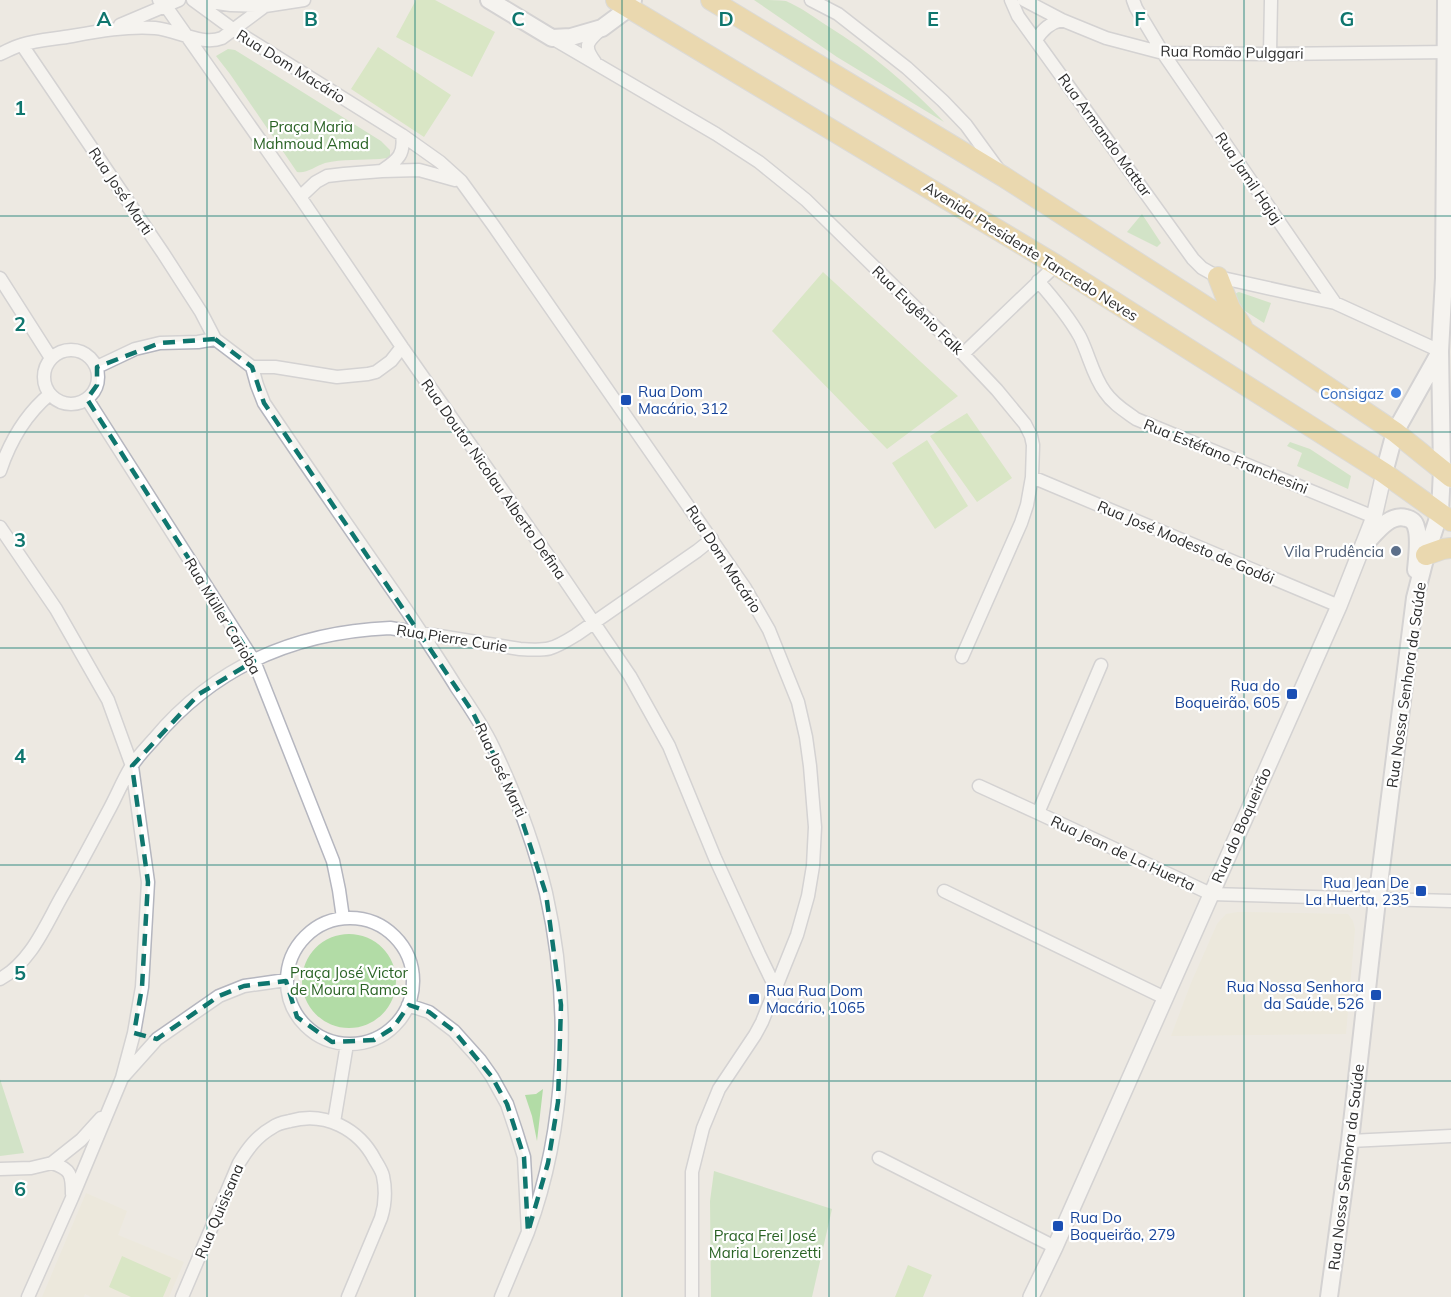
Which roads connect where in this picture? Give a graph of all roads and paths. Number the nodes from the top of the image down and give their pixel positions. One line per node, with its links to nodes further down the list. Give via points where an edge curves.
1 (179, 0): 13 (street)
2 (195, 0): 15 (street); 20 (street, Rua Dom Macário)
3 (304, 0): 15 (street)
4 (489, 0): 22 (main road, Rua Eugênio Falk)
5 (711, 0): 18 (highway)
6 (733, 0): 18 (highway)
7 (812, 0): 32 (street, via 838,14 943,101)
8 (1011, 0): 23 (street, Rua Armando Mattar)
9 (1024, 0): 16 (street, Rua Romão Pulggari)
10 (1133, 0): 26 (street, Rua Jamil Hajaj)
11 (1271, 0): 28 (street)
12 (1446, 0): 25 (main road, Rua Nossa Senhora da Saúde)
13 (162, 3): 19 (street); 21 (street, Rua Doutor Nicolau Alberto Defina)
14 (626, 3): 17 (main road); 35 (highway, Avenida Presidente Tancredo Neves)
15 (265, 6): 20 (street)
16 (1062, 20): 23 (street, via 1046,26); 26 (street, Rua Romão Pulggari, via 1106,38)
17 (602, 28): 22 (main road, via 579,36); 29 (street, via 588,45)
18 (760, 28): 32 (highway)
19 (107, 30): 21 (street, via 159,28); 24 (street)
20 (234, 30): 21 (street, via 216,40); 30 (street, Rua Dom Macário)
21 (185, 34): 34 (street, Rua Doutor Nicolau Alberto Defina)
22 (552, 38): 29 (street, Rua Eugênio Falk)
23 (1036, 40): 36 (street, Rua Armando Mattar, via 1193,259)
24 (22, 45): 27 (street); 42 (street, Rua José Marti, via 163,253)
25 (1449, 52): 28 (street, Rua Romão Pulggari); 38 (main road, Rua Nossa Senhora da Saúde)
26 (1163, 53): 28 (street, Rua Romão Pulggari); 40 (street, Rua Jamil Hajaj)
27 (0, 54)
28 (1270, 54)
29 (598, 65): 45 (street, Rua Eugênio Falk, via 741,149 788,184)
30 (402, 135): 31 (street, via 400,155); 33 (street, Rua Dom Macário)
31 (382, 171): 33 (street, via 419,170); 34 (street, via 327,176)
32 (1004, 177): 41 (highway)
33 (461, 181): 60 (street, Rua Dom Macário)
34 (300, 197): 43 (street, Rua Doutor Nicolau Alberto Defina)
35 (1056, 265): 39 (street); 54 (highway, Avenida Presidente Tancredo Neves)
36 (1210, 273): 40 (street); 41 (highway)
37 (0, 278): 46 (street)
38 (1448, 278): 44 (main road, Rua Nossa Senhora da Saúde)
39 (1038, 281): 45 (street); 58 (street, Rua Estéfano Franchesini, via 1079,336 1104,392 1136,419)
40 (1335, 303): 44 (street)
41 (1248, 333): 52 (highway)
42 (215, 339): 47 (street, via 160,343 135,349); 48 (street)
43 (402, 348): 48 (street, via 376,372 337,378); 66 (street, Rua Doutor Nicolau Alberto Defina)
44 (1440, 351): 51 (main road, Rua Nossa Senhora da Saúde); 52 (main road, Rua do Boqueirão)
45 (963, 354): 56 (street, Rua Eugênio Falk, via 1025,424 1031,436)
46 (51, 358): 47 (street, via 65,351 80,351); 49 (street, via 44,372)
47 (97, 367): 50 (street, via 97,385)
48 (252, 367): 67 (street, Rua José Marti, via 264,403)
49 (50, 394): 50 (street, via 71,405); 53 (street, via 24,423)
50 (87, 399): 69 (street, Rua Müller Carioba)
51 (1446, 416): 55 (main road, Rua Nossa Senhora da Saúde)
52 (1395, 432): 54 (main road, Rua do Boqueirão); 55 (highway)
53 (0, 471)
54 (1384, 473): 57 (highway, Avenida Presidente Tancredo Neves); 58 (street, Rua do Boqueirão)
55 (1446, 474): 57 (main road, Rua Nossa Senhora da Saúde)
56 (1032, 477): 65 (street, Rua José Modesto de Godói); 68 (street, Rua Eugênio Falk, via 1022,523)
57 (1445, 516): 63 (main road, Rua Nossa Senhora da Saúde)
58 (1374, 517): 61 (street, Rua do Boqueirão)
59 (0, 527): 71 (street, via 56,609 108,700)
60 (712, 539): 66 (street, Rua Pierre Curie); 81 (street, Rua Dom Macário, via 769,630 798,702 810,766 815,826 813,866 797,935)
61 (1364, 544): 64 (main road, via 1393,518 1405,518 1416,524); 65 (street, Rua do Boqueirão)
62 (1451, 548): 63 (highway)
63 (1426, 555): 64 (main road, Rua Nossa Senhora da Saúde)
64 (1415, 598): 76 (main road, Rua Nossa Senhora da Saúde)
65 (1339, 606): 75 (street, Rua do Boqueirão)
66 (594, 622): 67 (street, Rua Pierre Curie, via 558,646 543,650); 81 (street, Rua Doutor Nicolau Alberto Defina, via 669,746 715,858)
67 (422, 633): 69 (street, Rua Pierre Curie, via 390,628 343,632 296,643); 96 (street, Rua José Marti, via 492,745 530,837 546,894 558,966 562,1053 553,1141)
68 (962, 657)
69 (254, 661): 71 (street, Rua Pierre Curie, via 200,694); 78 (street, Rua Müller Carioba, via 333,861)
70 (1101, 665): 73 (street)
71 (132, 766): 79 (street, Rua Pierre Curie, via 32,950); 84 (street, via 148,882 142,987)
72 (979, 786): 73 (street, Rua Jean de La Huerta)
73 (1038, 813): 75 (street, Rua Jean de La Huerta)
74 (944, 891): 82 (street)
75 (1211, 894): 76 (street, Rua Jean de La Huerta); 82 (street, Rua do Boqueirão)
76 (1377, 900): 77 (street, Rua Jean de La Huerta); 91 (main road, Rua Nossa Senhora da Saúde)
77 (1451, 901)
78 (343, 918): 80 (street, via 327,921 301,940 289,961); 83 (street, via 377,924 402,945 413,977)
79 (0, 979)
80 (286, 980): 85 (street, via 244,986 219,996); 86 (street, via 292,1007 304,1025 322,1038)
81 (776, 989): 102 (street, Rua Dom Macário, via 755,1035 719,1089 703,1128 692,1172)
82 (1165, 998): 97 (street, Rua do Boqueirão)
83 (408, 1005): 86 (street, via 401,1019 384,1034 364,1043); 96 (street, via 429,1012 454,1031 486,1068 507,1104 524,1157)
84 (134, 1034): 85 (street); 87 (street)
85 (157, 1039): 87 (street)
86 (347, 1044): 89 (street)
87 (122, 1078): 88 (street)
88 (111, 1105): 93 (street, via 81,1140); 95 (street)
89 (334, 1122): 99 (street, Rua Quisisana, via 298,1118 275,1125 253,1142 239,1163); 100 (street, via 369,1147 383,1175 381,1218)
90 (1451, 1136): 91 (street)
91 (1350, 1141): 104 (main road, Rua Nossa Senhora da Saúde)
92 (879, 1158): 97 (street)
93 (52, 1163): 94 (street); 95 (street, via 69,1172)
94 (0, 1169)
95 (72, 1198): 98 (street)
96 (528, 1232): 101 (street, Rua José Marti)
97 (1055, 1247): 103 (street, Rua do Boqueirão)
98 (28, 1297)
99 (182, 1297)
100 (348, 1297)
101 (501, 1297)
102 (692, 1297)
103 (1031, 1297)
104 (1329, 1297)

